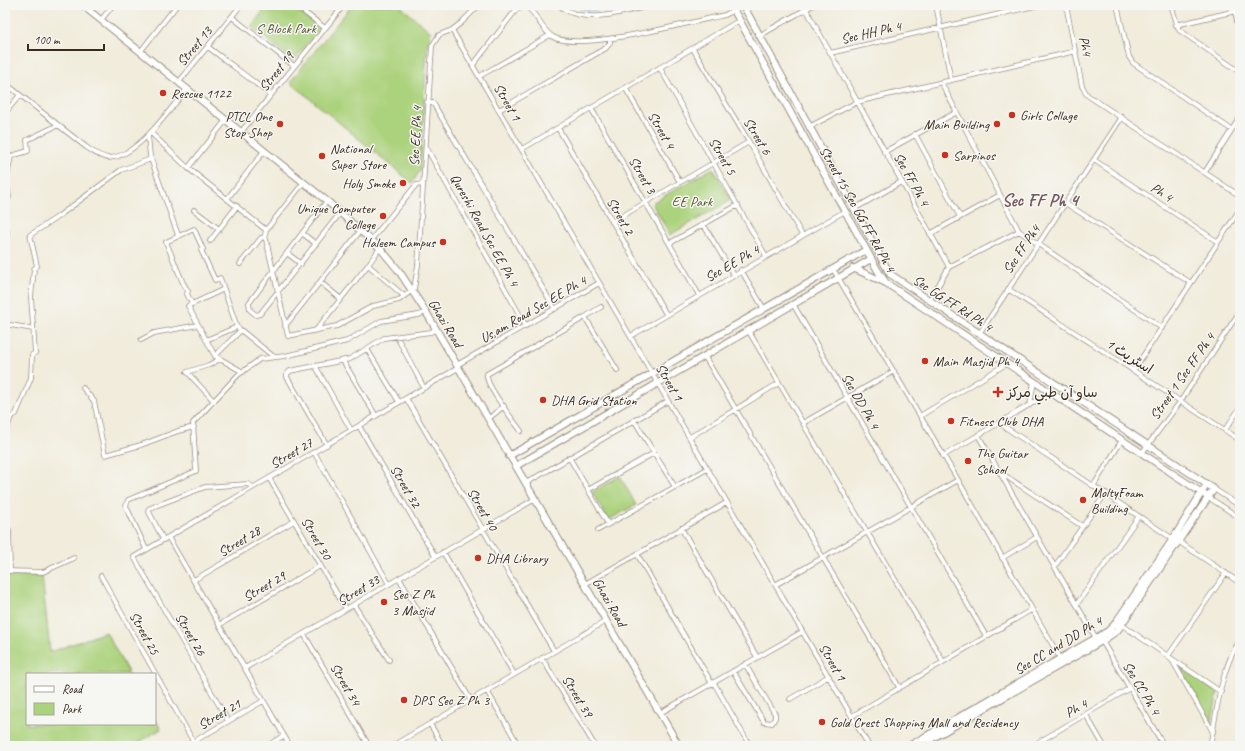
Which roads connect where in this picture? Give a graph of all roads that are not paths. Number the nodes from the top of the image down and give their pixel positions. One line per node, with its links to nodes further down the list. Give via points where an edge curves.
1 (82, 5): 22 (main road, Ghazi Road)
2 (113, 5): 22 (street)
3 (177, 5): 35 (street)
4 (241, 5): 21 (street, Street 13)
5 (295, 5): 25 (street)
6 (344, 5): 25 (street, Street 19)
7 (479, 5): 27 (street, Sec EE Ph 4)
8 (522, 5): 28 (street); 37 (street)
9 (560, 5): 10 (street, via 578,16 592,17)
10 (654, 5)
11 (743, 5): 29 (main road, Sec GG FF Rd Ph 4)
12 (813, 5): 19 (street)
13 (936, 5): 26 (street)
14 (1039, 5): 26 (street, Sec HH Ph 4)
15 (1066, 5): 34 (street, Ph4)
16 (1117, 5): 62 (street, via 1129,57 1133,63)
17 (1171, 5): 24 (street)
18 (733, 8): 23 (main road, Street 15 Sec GG FF Rd Ph 4); 31 (street, via 725,15)
19 (806, 9): 29 (street); 36 (street, Sec FF Ph 4)
20 (1238, 11): 24 (street); 30 (street)
21 (232, 17): 32 (street, Street 13); 38 (street)
22 (101, 20): 35 (main road, Ghazi Road)
23 (740, 20): 33 (street); 94 (main road, Street 15 Sec GG FF Rd Ph 4)
24 (1176, 24): 40 (street, via 1179,30)
25 (325, 28): 38 (street, Street 19)
26 (941, 28): 36 (street, Sec HH Ph 4); 42 (street)
27 (452, 30): 37 (street, Street 1); 50 (street, Sec EE Ph 4, via 438,35 433,41)
28 (550, 35): 31 (street, via 563,40); 41 (street)
29 (759, 36): 61 (main road, Sec GG FF Rd Ph 4)
30 (1240, 36)
31 (610, 39): 53 (street, via 606,48)
32 (208, 47): 43 (street, Street 13); 49 (street)
33 (693, 49): 39 (street); 66 (street, Street 6)
34 (1076, 51): 42 (street); 56 (street, Ph4, via 1084,92)
35 (140, 52): 43 (main road, Ghazi Road)
36 (830, 53): 51 (street, Sec FF Ph 4)
37 (473, 65): 41 (street, Street 1)
38 (294, 66): 49 (street, Street 19)
39 (660, 68): 47 (street); 75 (street, Street 5)
40 (1240, 72)
41 (480, 76): 53 (street, Street 1)
42 (951, 80): 44 (street)
43 (179, 82): 46 (main road, Ghazi Road)
44 (942, 82): 51 (street); 54 (street)
45 (5, 83): 48 (street)
46 (187, 89): 58 (main road, Ghazi Road); 65 (street)
47 (626, 89): 52 (street); 79 (street, Street 4)
48 (20, 95): 55 (street); 59 (street)
49 (271, 95): 63 (street, Street 19)
50 (428, 102): 67 (street, Sec EE Ph 4); 146 (street, via 433,103)
51 (857, 102): 61 (street); 70 (street, Sec FF Ph 4)
52 (591, 108): 60 (street); 86 (street, Street 3)
53 (499, 110): 68 (street, Street 1)
54 (957, 112): 64 (street); 82 (street)
55 (5, 113)
56 (1122, 117): 74 (street, Sec FF Ph4); 77 (street)
57 (1240, 117): 62 (street)
58 (226, 120): 63 (main road, Ghazi Road); 76 (street)
59 (58, 125): 65 (street, via 86,147 108,158 125,153); 71 (street, via 27,140 28,151)
60 (558, 128): 68 (street); 97 (street, Street 2)
61 (809, 128): 91 (main road, Sec GG FF Rd Ph 4)
62 (1232, 130): 77 (street)
63 (241, 132): 69 (main road, Ghazi Road)
64 (915, 134): 70 (street); 96 (street)
65 (149, 135): 73 (street); 76 (street)
66 (749, 142): 75 (street); 107 (street, Street 6)
67 (425, 145): 81 (street, Sec EE Ph 4); 155 (street, Qureshi Road Sec EE Ph 4)
68 (522, 149): 132 (street, Street 1)
69 (264, 151): 78 (main road, Ghazi Road); 84 (street)
70 (884, 152): 80 (street, Sec FF Ph 4)
71 (11, 156): 72 (street); 90 (street, via 6,182 9,197)
72 (5, 158)
73 (152, 159): 106 (street); 157 (street, via 121,170 30,235 37,266 34,269 31,297)
74 (1094, 160): 87 (street, Sec FF Ph4); 111 (street, Ph 4)
75 (714, 163): 79 (street); 88 (street, Street 5)
76 (188, 168): 84 (street)
77 (1205, 172): 83 (street)
78 (304, 182): 85 (main road, Ghazi Road); 101 (street)
79 (680, 182): 86 (street)
80 (901, 182): 91 (street); 105 (street, Sec FF Ph 4)
81 (423, 184): 109 (street, via 416,185); 137 (street, Sec EE Ph 4, via 418,265)
82 (1000, 195): 96 (street); 103 (street)
83 (1240, 196)
84 (227, 199): 89 (street)
85 (327, 200): 95 (main road, Ghazi Road); 104 (street)
86 (646, 202): 97 (street); 112 (street, Street 3)
87 (1065, 203): 114 (street, Sec FF Ph4); 134 (street)
88 (738, 205): 98 (street); 119 (street, Street 5)
89 (237, 206): 99 (street); 101 (street)
90 (5, 207)
91 (854, 209): 142 (main road, Sec GG FF Rd Ph 4, via 890,274)
92 (1240, 209): 111 (street)
93 (194, 210): 99 (street)
94 (844, 211): 107 (street, Sec EE Ph 4); 116 (main road, Street 15 Sec GG FF Rd Ph 4)
95 (341, 212): 102 (main road, Ghazi Road); 113 (street)
96 (960, 216): 105 (street)
97 (612, 222): 150 (street, Street 2)
98 (703, 224): 112 (street); 129 (street)
99 (219, 229): 110 (street)
100 (5, 230): 117 (street, via 8,231)
101 (266, 230): 108 (street)
102 (361, 230): 109 (main road, Ghazi Road); 131 (street)
103 (1019, 231): 114 (street); 124 (street, Sec FF Ph4)
104 (302, 233): 113 (street); 118 (street)
105 (930, 234): 124 (street, Sec FF Ph 4)
106 (178, 235): 135 (street, via 194,229 215,280 220,278); 143 (street, via 166,242)
107 (802, 235): 119 (street, Sec EE Ph 4)
108 (265, 237): 121 (street, via 261,238); 128 (street)
109 (371, 240): 115 (main road, Ghazi Road)
110 (210, 241)
111 (1218, 242): 134 (street)
112 (670, 243): 139 (street, Street 3)
113 (316, 244): 122 (street)
114 (1038, 245): 136 (street, Sec FF Ph4); 156 (street)
115 (380, 248): 123 (street); 137 (main road, Ghazi Road)
116 (866, 250): 120 (main road, Street 15 Sec GG FF Rd Ph 4); 126 (main road)
117 (5, 252)
118 (287, 253): 122 (street); 128 (street)
119 (766, 256): 127 (street, Sec EE Ph 4)
120 (871, 259): 125 (main road); 133 (main road, Street 15 Sec GG FF Rd Ph 4)
121 (240, 264)
122 (301, 264): 138 (street)
123 (368, 265): 140 (street); 141 (street)
124 (949, 267): 142 (street)
125 (853, 268): 130 (main road); 133 (main road)
126 (833, 269): 130 (street); 147 (main road)
127 (742, 270): 129 (street, Sec EE Ph 4); 147 (street)
128 (273, 272): 138 (street); 138 (street, via 249,303 250,310 256,315 260,314)
129 (734, 275): 139 (street, Sec EE Ph 4)
130 (838, 277): 144 (main road); 177 (street)
131 (320, 282): 141 (street); 154 (street)
132 (599, 283): 146 (street, Us,am Road Sec EE Ph 4); 163 (street, Street 1)
133 (886, 283): 173 (main road, Street 15 Sec GG FF Rd Ph 4)
134 (1191, 283): 156 (street)
135 (224, 289): 143 (street); 158 (street)
136 (1008, 289): 162 (street, Sec FF Ph4); 178 (street, اسٹریٹ 1)
137 (412, 291): 140 (street); 149 (main road, Ghazi Road)
138 (277, 294): 154 (street)
139 (699, 295): 150 (street, Sec EE Ph 4)
140 (404, 296): 160 (street, via 373,306 337,326)
141 (341, 298): 160 (street)
142 (929, 301): 162 (main road, Sec GG FF Rd Ph 4)
143 (192, 304): 153 (street, via 188,306)
144 (793, 304): 161 (main road); 189 (street, Sec DD Ph 4)
145 (601, 307): 151 (street)
146 (555, 309): 155 (street, Us,am Road Sec EE Ph 4)
147 (764, 309): 181 (main road)
148 (1240, 311): 193 (street, Street 1 Sec FF Ph 4)
149 (426, 312): 159 (main road, Ghazi Road); 169 (street, via 381,321 347,341)
150 (666, 314): 163 (street, Sec EE Ph 4)
151 (585, 317): 176 (street); 195 (street, via 488,374 487,379)
152 (5, 324): 157 (street)
153 (198, 325): 165 (street, via 154,333); 166 (street)
154 (284, 326): 160 (street, via 288,336)
155 (526, 326): 174 (street, Us,am Road Sec EE Ph 4)
156 (1162, 328): 178 (street)
157 (33, 329): 209 (street, via 35,353 32,355 31,378)
158 (238, 329): 166 (street); 168 (street); 169 (street)
159 (436, 329): 164 (street); 174 (main road, Ghazi Road)
160 (315, 330)
161 (748, 330): 170 (main road); 183 (street)
162 (979, 334): 180 (main road, Sec GG FF Rd Ph 4)
163 (631, 336): 181 (street, Street 1)
164 (397, 337): 167 (street, via 384,338); 186 (street)
165 (141, 340)
166 (206, 340): 168 (street)
167 (367, 349): 172 (street); 192 (street)
168 (215, 356): 171 (street)
169 (274, 357): 179 (street, via 260,359)
170 (705, 357): 184 (main road); 197 (street)
171 (220, 359): 179 (street); 190 (street, via 187,372)
172 (343, 361): 175 (street); 198 (street)
173 (1008, 363): 182 (main road, Street 15 Sec GG FF Rd Ph 4); 199 (street)
174 (458, 366): 186 (street, Street 27); 200 (main road, Ghazi Road)
175 (316, 367): 206 (street); 214 (street, via 290,371 287,377)
176 (616, 370)
177 (894, 371): 189 (street); 199 (street)
178 (1133, 371): 193 (street, اسٹریٹ 1)
179 (243, 372): 190 (street)
180 (1036, 372): 182 (main road); 215 (main road, Sec GG FF Rd Ph 4)
181 (653, 374): 184 (street, Street 1); 219 (main road)
182 (1033, 380): 187 (main road, Street 15 Sec GG FF Rd Ph 4); 194 (street)
183 (779, 383): 197 (street); 202 (street)
184 (658, 384): 191 (street, Street 1); 222 (main road)
185 (83, 388): 205 (street, via 94,401 105,455)
186 (424, 388): 188 (street, Street 27)
187 (1051, 392): 194 (street); 212 (main road, Street 15 Sec GG FF Rd Ph 4)
188 (406, 398): 192 (street, Street 27); 248 (street, Street 40)
189 (847, 398): 202 (street); 240 (street, Sec DD Ph 4)
190 (214, 401): 205 (street, via 193,423)
191 (668, 401): 201 (street); 211 (street, Street 1)
192 (399, 402): 198 (street, Street 27)
193 (1180, 402): 207 (street, اسٹریٹ 1); 215 (street, Street 1 Sec FF Ph 4)
194 (1030, 405): 203 (street)
195 (504, 406): 200 (street); 208 (street)
196 (1240, 408): 207 (street)
197 (737, 409): 211 (street); 262 (street)
198 (376, 416): 204 (street, Street 27)
199 (920, 416): 220 (street)
200 (488, 419): 219 (main road, Ghazi Road)
201 (634, 420): 217 (street); 221 (street)
202 (803, 423): 250 (street)
203 (999, 423): 210 (street); 229 (street)
204 (359, 426): 206 (street, Street 27); 258 (street, Street 32)
205 (194, 427): 255 (street, via 196,471 128,500 126,506)
206 (352, 430): 214 (street, Street 27)
207 (1225, 430): 213 (street, اسٹریٹ 1)
208 (521, 431)
209 (5, 433)
210 (978, 435): 220 (street); 224 (street)
211 (690, 437): 223 (street, Street 1)
212 (1122, 440): 218 (main road, Street 15 Sec GG FF Rd Ph 4); 229 (street)
213 (1240, 440)
214 (327, 445): 216 (street, Street 27)
215 (1147, 445): 218 (street, Street 1 Sec FF Ph 4); 228 (main road, Sec GG FF Rd Ph 4)
216 (314, 452): 225 (street, Street 27); 271 (street)
217 (654, 453): 231 (street); 233 (street)
218 (1142, 453): 235 (main road, Street 15 Sec GG FF Rd Ph 4)
219 (509, 456): 222 (main road, Ghazi Road)
220 (943, 456): 226 (street)
221 (569, 457): 227 (street); 233 (street)
222 (516, 466): 227 (main road, Ghazi Road)
223 (707, 469): 231 (street); 238 (street, Street 1)
224 (1001, 473): 245 (street); 252 (street)
225 (269, 478): 230 (street, Street 27); 243 (street, Street 30)
226 (958, 480): 240 (street); 261 (street)
227 (526, 483): 237 (main road, Ghazi Road)
228 (1207, 484): 232 (main road, Sec GG FF Rd Ph 4); 235 (main road, Sec CC and DD Ph 4)
229 (1094, 485): 234 (street)
230 (253, 487): 251 (street, Street 27); 253 (street, via 248,484 205,487 150,508 148,510)
231 (674, 487): 244 (street)
232 (1214, 489): 236 (main road, Sec CC and DD Ph 4); 239 (street, Sec GG FF Rd Ph 4)
233 (588, 490): 244 (street)
234 (1106, 493): 241 (street); 245 (street)
235 (1202, 493): 236 (main road, Street 15 Sec GG FF Rd Ph 4); 254 (main road, Sec CC and DD Ph 4)
236 (1208, 497): 242 (street, Street 15 Sec GG FF Rd Ph 4); 254 (main road, Sec CC and DD Ph 4)
237 (535, 499): 248 (street, Street 33); 272 (main road, Ghazi Road)
238 (726, 503): 247 (street); 273 (street, Street 1)
239 (1240, 506)
240 (912, 508): 250 (street); 283 (street, Sec DD Ph 4)
241 (1139, 516): 254 (street); 274 (street)
242 (1240, 518)
243 (294, 521): 263 (street, Street 30); 269 (street, Street 28)
244 (608, 524): 249 (street)
245 (1082, 526): 264 (street)
246 (5, 527): 265 (street, via 9,530)
247 (681, 528): 257 (street); 288 (street)
248 (483, 530): 256 (street, Street 33); 287 (street, Street 40)
249 (598, 530)
250 (868, 533): 262 (street); 293 (street)
251 (168, 537): 253 (street, Street 27); 269 (street)
252 (1037, 537): 261 (street); 264 (street)
253 (163, 539): 255 (street, Street 27)
254 (1175, 540): 266 (street); 280 (main road, Sec CC and DD Ph 4); 284 (main road, Sec CC and DD Ph 4, via 1114,625)
255 (146, 549): 259 (street, Street 27)
256 (443, 552): 258 (street, Street 33); 299 (street)
257 (637, 554): 272 (street); 301 (street)
258 (435, 556): 268 (street, Street 33)
259 (134, 557): 312 (street, Street 26)
260 (74, 558): 265 (street, via 43,572)
261 (1002, 558): 277 (street)
262 (823, 559): 273 (street); 302 (street)
263 (320, 566): 276 (street, Street 30); 279 (street, Street 29)
264 (1055, 566): 274 (street)
265 (7, 571)
266 (1226, 573): 270 (street); 289 (street)
267 (102, 576): 297 (street, Street 25)
268 (400, 578): 271 (street, Street 33); 306 (street)
269 (194, 580): 279 (street)
270 (1240, 583)
271 (389, 584): 275 (street, Street 33)
272 (585, 584): 278 (main road, Ghazi Road)
273 (775, 585): 281 (street, Street 1)
274 (1077, 604): 284 (street)
275 (354, 605): 276 (street, Street 33); 292 (street)
276 (346, 609): 282 (street, Street 33)
277 (1031, 610): 283 (street); 291 (street)
278 (606, 621): 287 (street); 309 (main road, Ghazi Road)
279 (219, 625): 295 (street)
280 (1122, 625): 286 (main road, Sec CC and DD Ph 4); 289 (street)
281 (802, 632): 288 (street); 300 (street, Street 1)
282 (304, 634): 295 (street, Street 33); 322 (street, Street 34)
283 (986, 636): 293 (street)
284 (1096, 638): 291 (main road, Sec CC and DD Ph 4)
285 (1240, 640): 305 (street, via 1229,661)
286 (1102, 642): 303 (street, Sec CC Ph 4); 318 (main road, Sec CC and DD Ph 4)
287 (554, 651): 290 (street)
288 (756, 657): 294 (street)
289 (1169, 657): 305 (street); 314 (street)
290 (542, 658): 299 (street); 326 (street, Street 39)
291 (1060, 658): 330 (main road, Sec CC and DD Ph 4)
292 (389, 660)
293 (943, 661): 302 (street)
294 (745, 664): 296 (street); 296 (street, via 775,714 772,723 764,722)
295 (245, 668): 308 (street)
296 (734, 671): 301 (street)
297 (155, 673)
298 (156, 674): 317 (street, Street 25)
299 (514, 674): 304 (street)
300 (829, 676): 307 (street); 311 (street, Street 1)
301 (713, 683): 309 (street); 328 (street)
302 (899, 687): 311 (street)
303 (1130, 688): 310 (street, Ph 4); 334 (street, Sec CC Ph 4)
304 (487, 691): 306 (street); 325 (street)
305 (1221, 692): 314 (street)
306 (470, 699): 313 (street)
307 (790, 699)
308 (263, 701): 312 (street, Street 21); 315 (street)
309 (660, 713): 327 (main road, Ghazi Road)
310 (1086, 715): 316 (street, Ph 4); 333 (street)
311 (852, 716): 329 (street, Street 1)
312 (228, 721): 317 (street, Street 21)
313 (430, 724): 323 (street); 324 (street)
314 (1213, 732): 335 (street)
315 (283, 736): 320 (street); 321 (street)
316 (1042, 740): 331 (street, Ph 4); 332 (street)
317 (193, 741): 319 (street, Street 21)
318 (924, 745)
319 (186, 746)
320 (266, 746)
321 (290, 746)
322 (369, 746)
323 (392, 746)
324 (443, 746)
325 (519, 746)
326 (595, 746)
327 (679, 746)
328 (750, 746)
329 (870, 746)
330 (909, 746)
331 (1032, 746)
332 (1046, 746)
333 (1104, 746)
334 (1164, 746)
335 (1210, 746)

